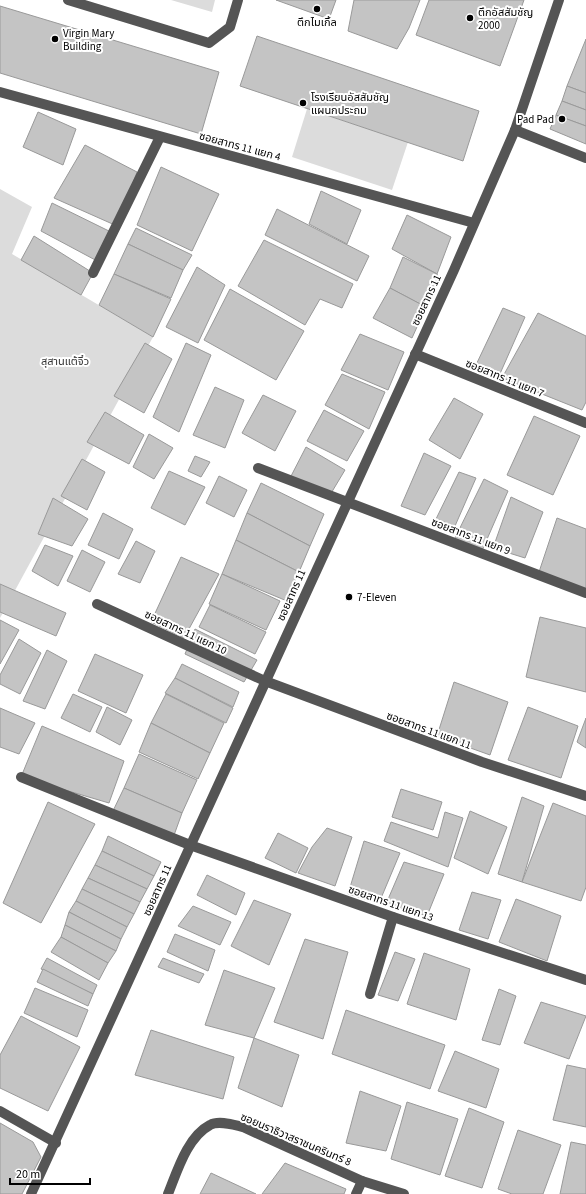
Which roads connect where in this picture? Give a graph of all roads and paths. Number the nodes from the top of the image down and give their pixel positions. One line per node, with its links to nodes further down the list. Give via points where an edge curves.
1 (68, 0): 2 (street, via 209,43 230,27)
2 (238, 0)
3 (559, 0): 5 (street, ซอยสาทร 11)
4 (0, 92): 6 (street, ซอยสาทร 11 แยก 4)
5 (515, 130): 7 (street); 8 (street, ซอยสาทร 11)
6 (160, 137): 8 (street, ซอยสาทร 11 แยก 4); 9 (street)
7 (586, 158)
8 (474, 223): 10 (street, ซอยสาทร 11)
9 (94, 273)
10 (415, 354): 11 (street, ซอยสาทร 11 แยก 7); 13 (street, ซอยสาทร 11)
11 (586, 424)
12 (258, 468): 13 (street, ซอยสาทร 11 แยก 9)
13 (346, 502): 14 (street, ซอยสาทร 11 แยก 9); 16 (street, ซอยสาทร 11)
14 (586, 593)
15 (97, 604): 16 (street, ซอยสาทร 11 แยก 10)
16 (265, 682): 18 (street, ซอยสาทร 11 แยก 11, via 482,762); 19 (street, ซอยสาทร 11)
17 (21, 777): 19 (street, ซอยสาทร 11 แยก 13)
18 (586, 796)
19 (190, 845): 20 (street, ซอยสาทร 11 แยก 13); 24 (street, ซอยสาทร 11)
20 (393, 917): 21 (street, ซอยสาทร 11 แยก 13); 22 (street)
21 (586, 980)
22 (370, 994)
23 (0, 1111): 24 (street)
24 (56, 1143): 26 (street, ซอยสาทร 11)
25 (362, 1181): 27 (street, ซอยนราธิวาสราชนครินทร์ 8, via 244,1127 225,1123 210,1124 190,1144); 28 (street); 29 (street, ซอยนราธิวาสราชนครินทร์ 8)
26 (31, 1194)
27 (168, 1194)
28 (356, 1194)
29 (404, 1194)

